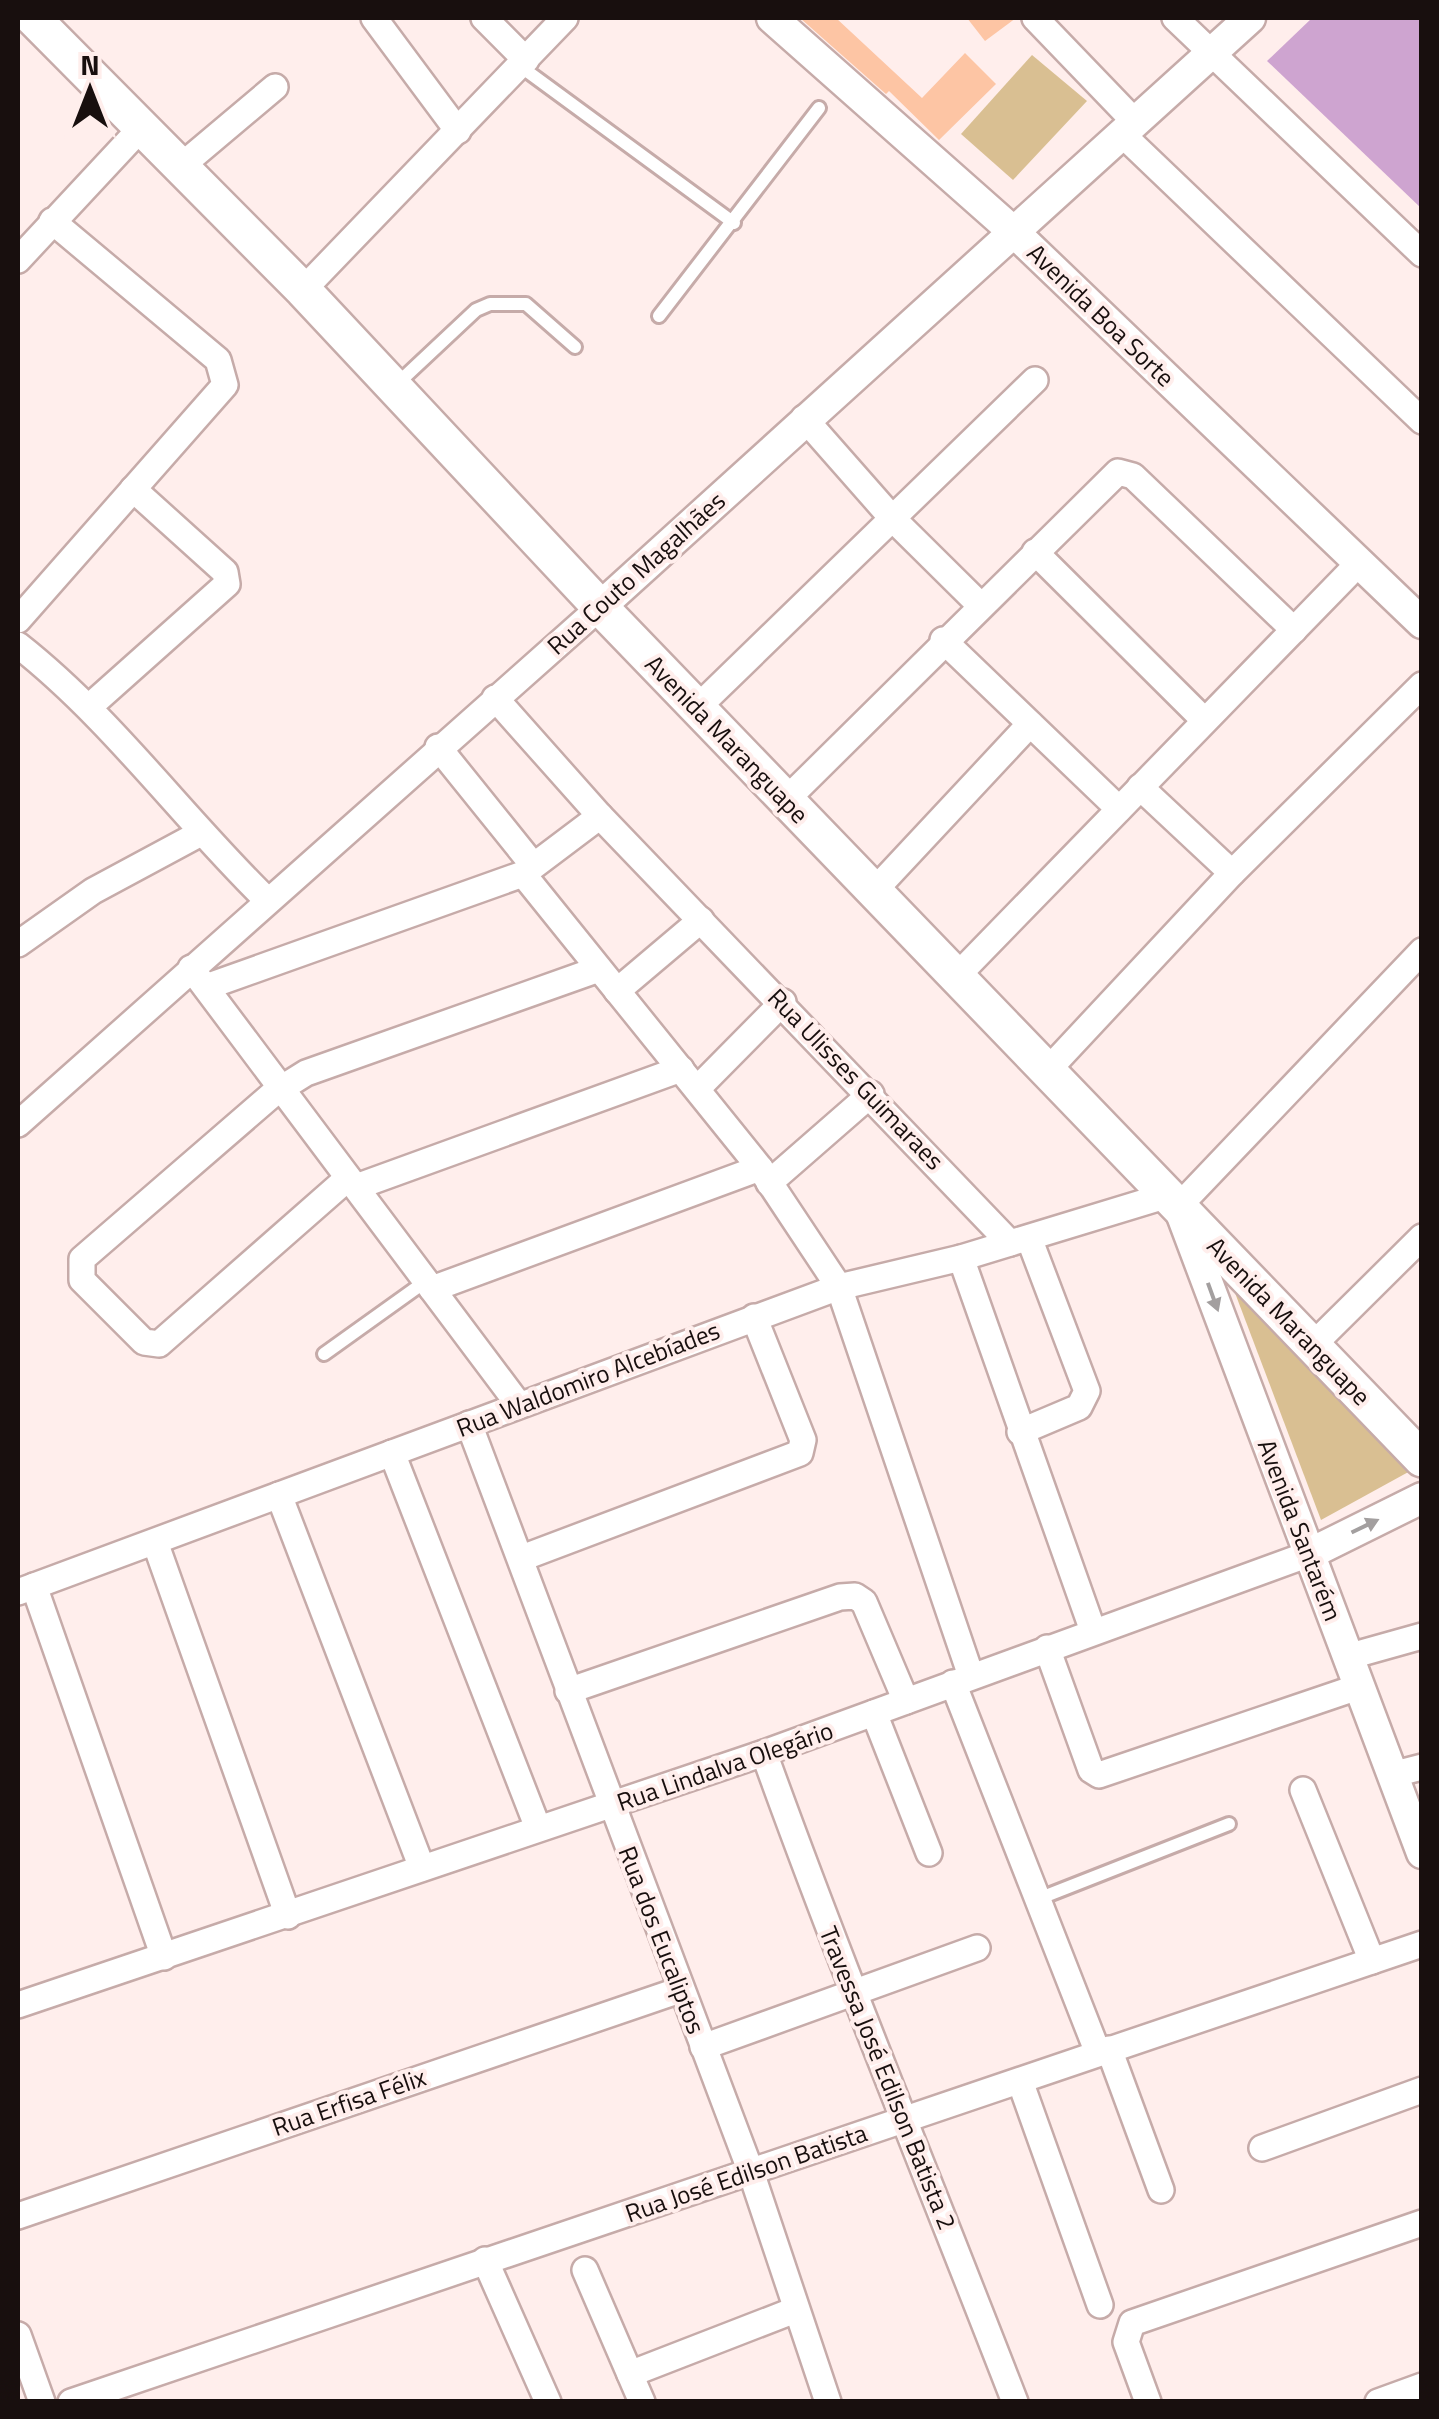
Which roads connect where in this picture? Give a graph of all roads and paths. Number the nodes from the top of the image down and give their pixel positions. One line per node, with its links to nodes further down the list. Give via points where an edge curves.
1 (34, 18): 13 (main road, Avenida Maranguape)
2 (374, 18): 15 (street)
3 (484, 18): 10 (street)
4 (565, 18): 10 (street)
5 (772, 18): 19 (street, Avenida Boa Sorte)
6 (1034, 18): 14 (street)
7 (1175, 18): 9 (street)
8 (1250, 18): 9 (street, Rua Couto Magalhães)
9 (1212, 54): 14 (street, Rua Couto Magalhães); 20 (street)
10 (523, 63): 15 (street); 18 (lane)
11 (275, 87): 16 (street)
12 (819, 108): 18 (lane)
13 (141, 128): 16 (main road, Avenida Maranguape); 17 (street)
14 (1130, 129): 19 (street, Rua Couto Magalhães); 28 (street)
15 (458, 131): 22 (street)
16 (180, 167): 22 (main road, Avenida Maranguape)
17 (52, 222): 21 (street); 29 (street, via 222,368 225,384)
18 (734, 222): 23 (lane)
19 (1016, 234): 27 (street, Rua Couto Magalhães); 32 (street, Avenida Boa Sorte)
20 (1422, 254)
21 (18, 260)
22 (304, 290): 26 (main road, Avenida Maranguape)
23 (660, 316)
24 (574, 346): 26 (lane, via 526,304 490,304)
25 (1035, 380): 30 (street)
26 (395, 386): 34 (main road, Avenida Maranguape)
27 (804, 418): 30 (street); 34 (street, Rua Couto Magalhães)
28 (1422, 420)
29 (133, 488): 35 (street); 42 (street, via 225,572 228,584)
30 (892, 518): 33 (street); 43 (street)
31 (1035, 552): 33 (street); 37 (street, via 1113,474 1132,476); 44 (street)
32 (1359, 563): 36 (street, Avenida Boa Sorte); 37 (street)
33 (980, 606): 38 (street)
34 (600, 608): 41 (street, Rua Couto Magalhães); 43 (main road, Avenida Maranguape)
35 (18, 620)
36 (1422, 623)
37 (1294, 630): 44 (street)
38 (943, 640): 45 (street); 48 (street)
39 (18, 645): 42 (street)
40 (1422, 685): 53 (street)
41 (495, 698): 46 (street, Rua Couto Magalhães); 50 (street, Rua Ulisses Guimaraes)
42 (88, 707): 51 (street)
43 (697, 708): 48 (main road, Avenida Maranguape)
44 (1204, 720): 47 (street)
45 (1030, 724): 49 (street); 54 (street)
46 (438, 747): 52 (street); 55 (street, Rua Couto Magalhães)
47 (1140, 787): 49 (street); 53 (street)
48 (786, 800): 54 (main road, Avenida Maranguape)
49 (1119, 809): 61 (street)
50 (600, 816): 52 (street); 56 (street, Rua Ulisses Guimaraes)
51 (199, 834): 55 (street); 57 (street, via 93,890)
52 (528, 869): 59 (street); 60 (street)
53 (1232, 874): 64 (street)
54 (874, 891): 61 (main road, Avenida Maranguape)
55 (267, 900): 60 (street, Rua Couto Magalhães)
56 (701, 920): 62 (street); 63 (street, Rua Ulisses Guimaraes)
57 (18, 944)
58 (1422, 951): 71 (street)
59 (599, 969): 62 (street); 66 (street, via 330,1064)
60 (198, 977): 66 (street); 68 (street, Rua Couto Magalhães)
61 (955, 978): 64 (main road, Avenida Maranguape)
62 (617, 991): 65 (street)
63 (783, 1002): 65 (street); 67 (street, Rua Ulisses Guimaraes)
64 (1047, 1071): 71 (main road, Avenida Maranguape)
65 (689, 1078): 69 (street); 70 (street)
66 (281, 1088): 70 (street); 70 (street, via 82,1259 82,1280 144,1342 159,1344)
67 (871, 1094): 69 (street); 73 (street, Rua Ulisses Guimaraes)
68 (18, 1124)
69 (764, 1175): 75 (street); 76 (street)
70 (352, 1183): 75 (street)
71 (1173, 1200): 73 (street, Rua Waldomiro Alcebíades); 78 (main road, Avenida Maranguape); 88 (street, Avenida Santarém, one-way to 88)
72 (1422, 1237): 78 (street)
73 (1019, 1241): 74 (street, Rua Waldomiro Alcebíades); 82 (street, via 1087,1392 1078,1407)
74 (961, 1258): 76 (street, Rua Waldomiro Alcebíades); 82 (street)
75 (429, 1285): 79 (lane); 80 (street)
76 (839, 1287): 77 (street, Rua Waldomiro Alcebíades); 95 (street)
77 (754, 1317): 80 (street, Rua Waldomiro Alcebíades); 89 (street, via 803,1440 800,1454)
78 (1313, 1345): 84 (main road, Avenida Maranguape)
79 (324, 1354)
80 (519, 1404): 81 (street, Rua Waldomiro Alcebíades)
81 (469, 1424): 83 (street, Rua Waldomiro Alcebíades); 89 (street, Rua dos Eucaliptos)
82 (1020, 1432): 91 (street)
83 (392, 1453): 85 (street, Rua Waldomiro Alcebíades); 106 (street)
84 (1422, 1459)
85 (279, 1496): 87 (street, Rua Waldomiro Alcebíades); 109 (street)
86 (1422, 1498): 88 (street, Rua Lindalva Olegário, one-way to 86)
87 (155, 1542): 90 (street, Rua Waldomiro Alcebíades); 111 (street)
88 (1309, 1554): 91 (street, Rua Lindalva Olegário); 94 (street, Avenida Santarém)
89 (522, 1558): 97 (street, Rua dos Eucaliptos)
90 (26, 1589): 114 (street)
91 (1093, 1632): 93 (street, Rua Lindalva Olegário)
92 (1422, 1636): 94 (street)
93 (1047, 1648): 95 (street, Rua Lindalva Olegário); 96 (street, via 1090,1770 1099,1775)
94 (1348, 1657): 96 (street, Avenida Santarém)
95 (962, 1680): 98 (street, Rua Lindalva Olegário); 110 (street)
96 (1358, 1687): 102 (street, Avenida Santarém)
97 (568, 1690): 98 (street, via 855,1596 864,1602); 104 (street, Rua dos Eucaliptos)
98 (906, 1701): 99 (street, Rua Lindalva Olegário)
99 (874, 1713): 100 (street, Rua Lindalva Olegário); 107 (street)
100 (764, 1753): 104 (street, Rua Lindalva Olegário); 117 (street, Travessa José Edilson Batista 2)
101 (1422, 1767): 102 (street)
102 (1391, 1775): 108 (street, Avenida Santarém)
103 (1303, 1790): 115 (street)
104 (612, 1806): 106 (street, Rua Lindalva Olegário); 116 (street, Rua dos Eucaliptos)
105 (1229, 1824): 110 (lane)
106 (538, 1828): 109 (street, Rua Lindalva Olegário)
107 (929, 1853)
108 (1422, 1853)
109 (422, 1868): 111 (street, Rua Lindalva Olegário)
110 (1038, 1899): 120 (street)
111 (288, 1916): 114 (street, Rua Lindalva Olegário)
112 (1422, 1944): 115 (street, Rua José Edilson Batista)
113 (977, 1948): 117 (street)
114 (164, 1957): 118 (street, Rua Lindalva Olegário)
115 (1372, 1961): 120 (street, Rua José Edilson Batista)
116 (680, 1990): 119 (street, Rua dos Eucaliptos); 127 (street, Rua Erfisa Félix)
117 (851, 1994): 119 (street); 123 (street, Travessa José Edilson Batista 2)
118 (18, 2005)
119 (703, 2047): 125 (street, Rua dos Eucaliptos)
120 (1104, 2051): 121 (street, Rua José Edilson Batista); 126 (street)
121 (1020, 2081): 123 (street, Rua José Edilson Batista); 131 (street)
122 (1422, 2090): 124 (street)
123 (904, 2120): 125 (street, Rua José Edilson Batista); 141 (street, Travessa José Edilson Batista 2)
124 (1262, 2148)
125 (751, 2172): 129 (street, Rua José Edilson Batista); 132 (street, Rua dos Eucaliptos)
126 (1161, 2190)
127 (18, 2216)
128 (1422, 2223): 142 (street, via 1132,2323 1126,2342)
129 (485, 2260): 137 (street, Rua José Edilson Batista); 138 (street)
130 (585, 2270): 134 (street)
131 (1100, 2304)
132 (794, 2310): 134 (street); 140 (street, Rua dos Eucaliptos)
133 (18, 2336): 136 (street)
134 (630, 2374): 139 (street)
135 (1422, 2386): 143 (street)
136 (42, 2402)
137 (71, 2402)
138 (548, 2402)
139 (642, 2402)
140 (828, 2402)
141 (1016, 2402)
142 (1148, 2402)
143 (1378, 2402)

